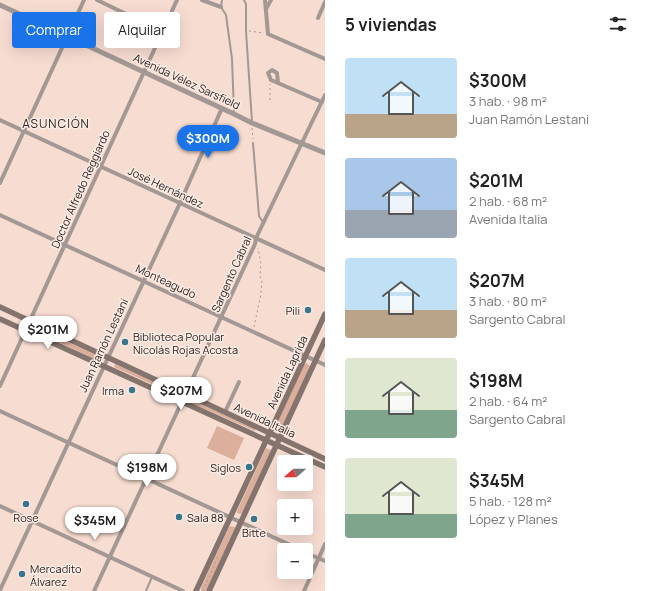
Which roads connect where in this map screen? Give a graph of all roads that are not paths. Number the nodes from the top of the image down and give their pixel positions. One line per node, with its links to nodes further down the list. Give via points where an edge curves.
1 (84, 0): 14 (street)
2 (97, 0): 15 (street)
3 (177, 0): 20 (street, Doctor Alfredo Reggiardo)
4 (202, 0): 11 (street)
5 (222, 0): 11 (lane)
6 (244, 0): 27 (lane)
7 (265, 0): 12 (street)
8 (271, 0): 12 (street)
9 (325, 2): 16 (street)
10 (0, 5): 13 (street, Avenida Vélez Sarsfield)
11 (221, 7): 25 (lane, via 226,15 231,52)
12 (266, 9): 19 (street, via 268,34)
13 (15, 12)
14 (78, 12)
15 (122, 12)
16 (318, 18)
17 (62, 48): 28 (street)
18 (92, 48): 20 (street, Avenida Vélez Sarsfield)
19 (325, 59)
20 (143, 72): 24 (street, Avenida Vélez Sarsfield); 33 (street, Doctor Alfredo Reggiardo)
21 (278, 83): 21 (street, via 271,80 268,73 272,70 277,73); 23 (street)
22 (325, 96): 23 (street, Sargento Cabral)
23 (322, 102): 30 (street, Sargento Cabral)
24 (222, 108): 25 (street, Avenida Vélez Sarsfield); 35 (street, Juan Ramón Lestani)
25 (234, 114): 27 (street, Avenida Vélez Sarsfield)
26 (0, 120): 28 (street, José Hernández)
27 (252, 123): 30 (street, Avenida Vélez Sarsfield)
28 (24, 131): 33 (street, José Hernández); 34 (street)
29 (253, 143): 37 (lane, via 259,216)
30 (301, 144): 31 (street, Avenida Vélez Sarsfield); 32 (street, Avenida Vélez Sarsfield); 37 (street, Sargento Cabral)
31 (325, 153)
32 (325, 157)
33 (100, 166): 35 (street, José Hernández); 39 (street, Doctor Alfredo Reggiardo)
34 (0, 183)
35 (180, 203): 38 (street, José Hernández); 41 (street, Juan Ramón Lestani)
36 (0, 215): 39 (street, Monteagudo)
37 (264, 222): 38 (street, Sargento Cabral)
38 (256, 238): 40 (street, José Hernández); 44 (street, Sargento Cabral)
39 (66, 245): 41 (street, Monteagudo); 46 (street, Doctor Alfredo Reggiardo)
40 (325, 270)
41 (143, 280): 44 (street, Monteagudo); 50 (street, Juan Ramón Lestani)
42 (0, 307): 46 (main road, Avenida Italia)
43 (325, 314): 49 (main road, Avenida Laprida)
44 (222, 317): 49 (street, Monteagudo); 56 (street, Sargento Cabral)
45 (0, 318): 47 (main road, Avenida Italia)
46 (30, 321): 47 (street, Doctor Alfredo Reggiardo); 50 (main road, Avenida Italia)
47 (26, 331): 53 (main road, Avenida Italia); 55 (street, Doctor Alfredo Reggiardo)
48 (325, 340): 51 (main road, Avenida Laprida)
49 (306, 356): 51 (street, Monteagudo); 60 (main road, Avenida Laprida)
50 (108, 358): 53 (street, Juan Ramón Lestani); 56 (main road, Avenida Italia)
51 (316, 360): 52 (street, Monteagudo); 61 (main road, Avenida Laprida)
52 (325, 365)
53 (104, 366): 57 (main road, Avenida Italia); 63 (street, Juan Ramón Lestani)
54 (239, 382): 59 (street)
55 (0, 386)
56 (185, 394): 57 (street, Sargento Cabral); 59 (main road, Avenida Italia)
57 (182, 402): 62 (main road, Avenida Italia); 67 (street, Sargento Cabral)
58 (0, 411): 63 (street)
59 (226, 412): 60 (main road, Avenida Italia)
60 (270, 433): 61 (main road, Avenida Italia); 62 (main road, Avenida Laprida)
61 (280, 438): 64 (main road, Avenida Laprida); 65 (main road, Avenida Italia)
62 (267, 440): 64 (main road, Avenida Italia); 69 (main road, Avenida Laprida)
63 (67, 442): 67 (street); 70 (street, Juan Ramón Lestani)
64 (276, 444): 66 (main road, Avenida Italia); 71 (main road, Avenida Laprida)
65 (325, 459)
66 (325, 467)
67 (146, 479): 69 (street); 75 (street, Sargento Cabral)
68 (0, 506): 70 (street)
69 (230, 518): 71 (street); 83 (main road, Avenida Laprida)
70 (32, 521): 75 (street); 79 (street, Juan Ramón Lestani)
71 (240, 522): 72 (street); 84 (main road, Avenida Laprida)
72 (285, 543)
73 (325, 544): 76 (street)
74 (313, 555): 76 (street)
75 (110, 557): 78 (street); 80 (street, Sargento Cabral)
76 (319, 558): 77 (street); 85 (street)
77 (325, 561)
78 (153, 576): 81 (lane); 82 (street)
79 (0, 590)
80 (94, 591)
81 (146, 591)
82 (184, 591)
83 (196, 591)
84 (209, 591)
85 (304, 591)

